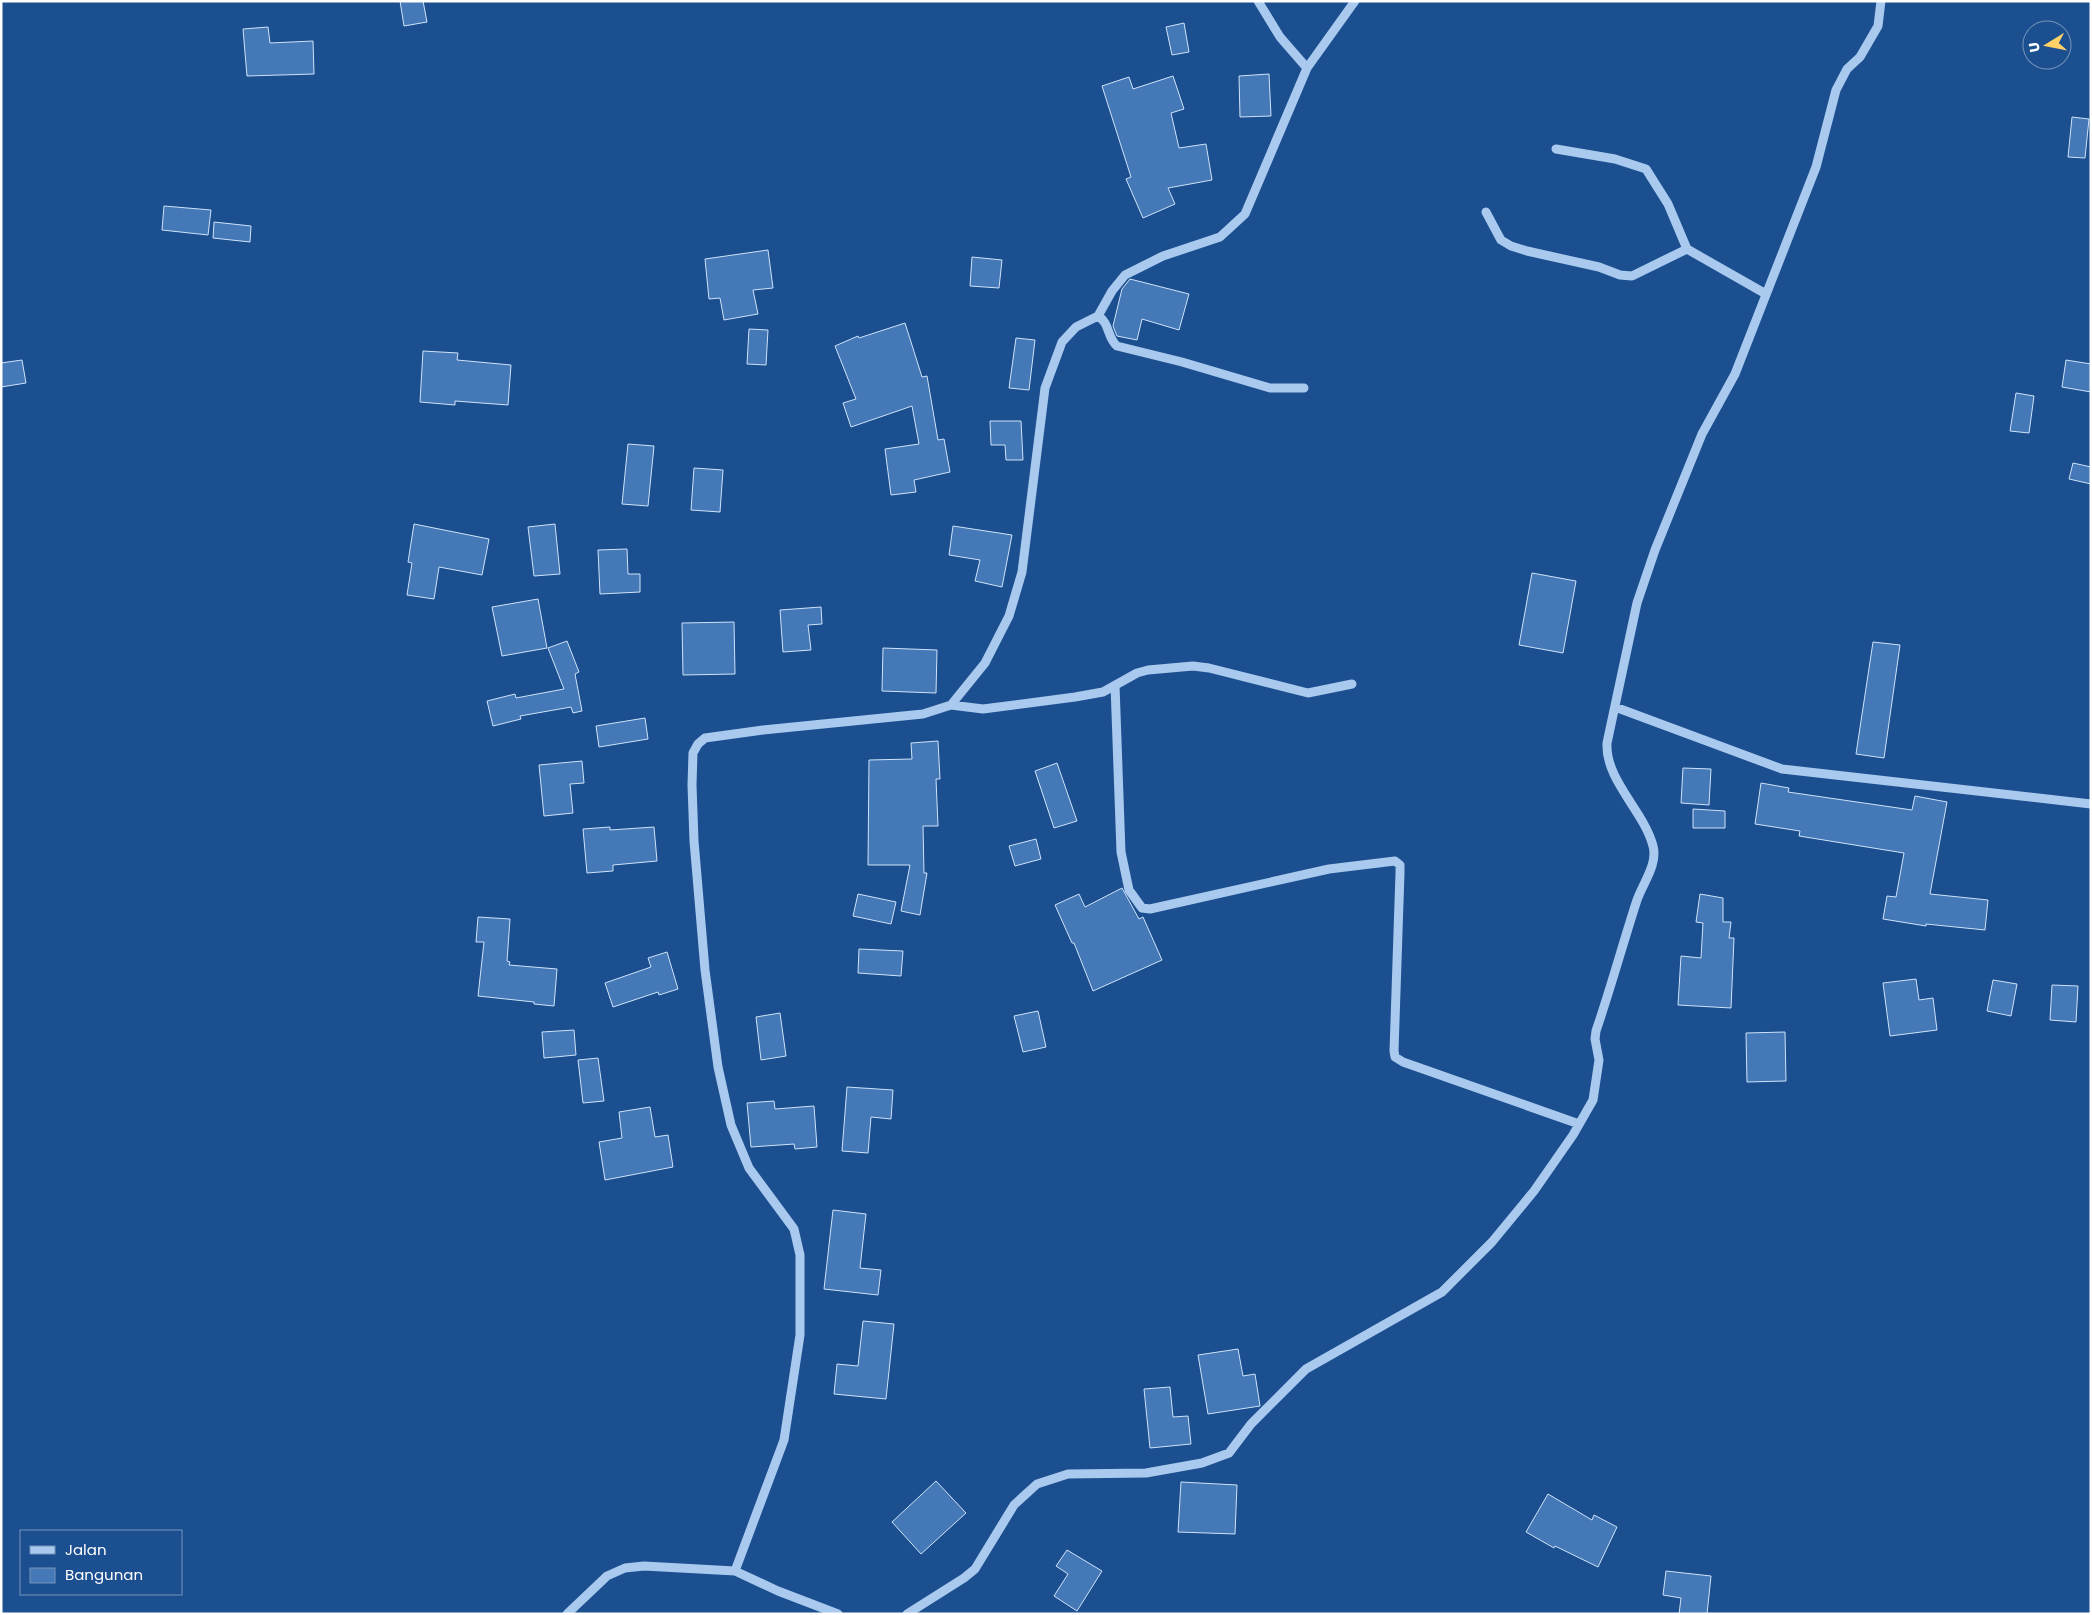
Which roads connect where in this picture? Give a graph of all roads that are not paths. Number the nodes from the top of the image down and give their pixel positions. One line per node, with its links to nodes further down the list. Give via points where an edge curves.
1 (1258, 1): 4 (street, via 1280,37)
2 (1355, 1): 4 (street)
3 (1881, 1): 8 (street, via 1878,26 1836,90 1816,168)
4 (1307, 68): 9 (street, via 1245,214 1220,237 1163,256 1126,275 1112,291)
5 (1556, 149): 7 (street, via 1615,159 1646,169 1668,204)
6 (1486, 212): 7 (street, via 1501,240 1511,246 1620,275 1632,276)
7 (1687, 248): 8 (street)
8 (1766, 294): 14 (street, via 1735,374 1702,434 1655,550 1637,603)
9 (1098, 316): 10 (street, via 1103,319 1112,342 1117,346 1270,388); 13 (street, via 1076,327 1062,342 1046,388 1022,572 1012,607 985,662)
10 (1304, 388)
11 (1352, 684): 12 (street, via 1308,693 1194,666 1148,670)
12 (1115, 685): 13 (street, via 1103,692 1016,706 983,709); 16 (street, via 1121,852 1129,890 1142,908 1150,909 1328,870 1395,861 1400,865 1395,1057)
13 (951, 705): 17 (street, via 923,714 706,738 694,753 694,841 705,970 718,1067 731,1125 748,1168 794,1229 800,1255 800,1335 784,1440)
14 (1615, 708): 15 (street, via 1782,769); 16 (street, via 1606,755 1654,847 1652,866 1638,898 1596,1031 1599,1060 1596,1087 1593,1100)
15 (2091, 804)
16 (1579, 1124): 20 (street, via 1534,1191 1492,1242 1442,1292 1306,1370 1251,1424 1229,1453 1202,1463 1146,1473 1068,1474 1037,1484 1014,1506 975,1569)
17 (735, 1571): 18 (street, via 644,1566 625,1568 607,1576); 19 (street)
18 (567, 1614)
19 (838, 1614)
20 (908, 1614)

